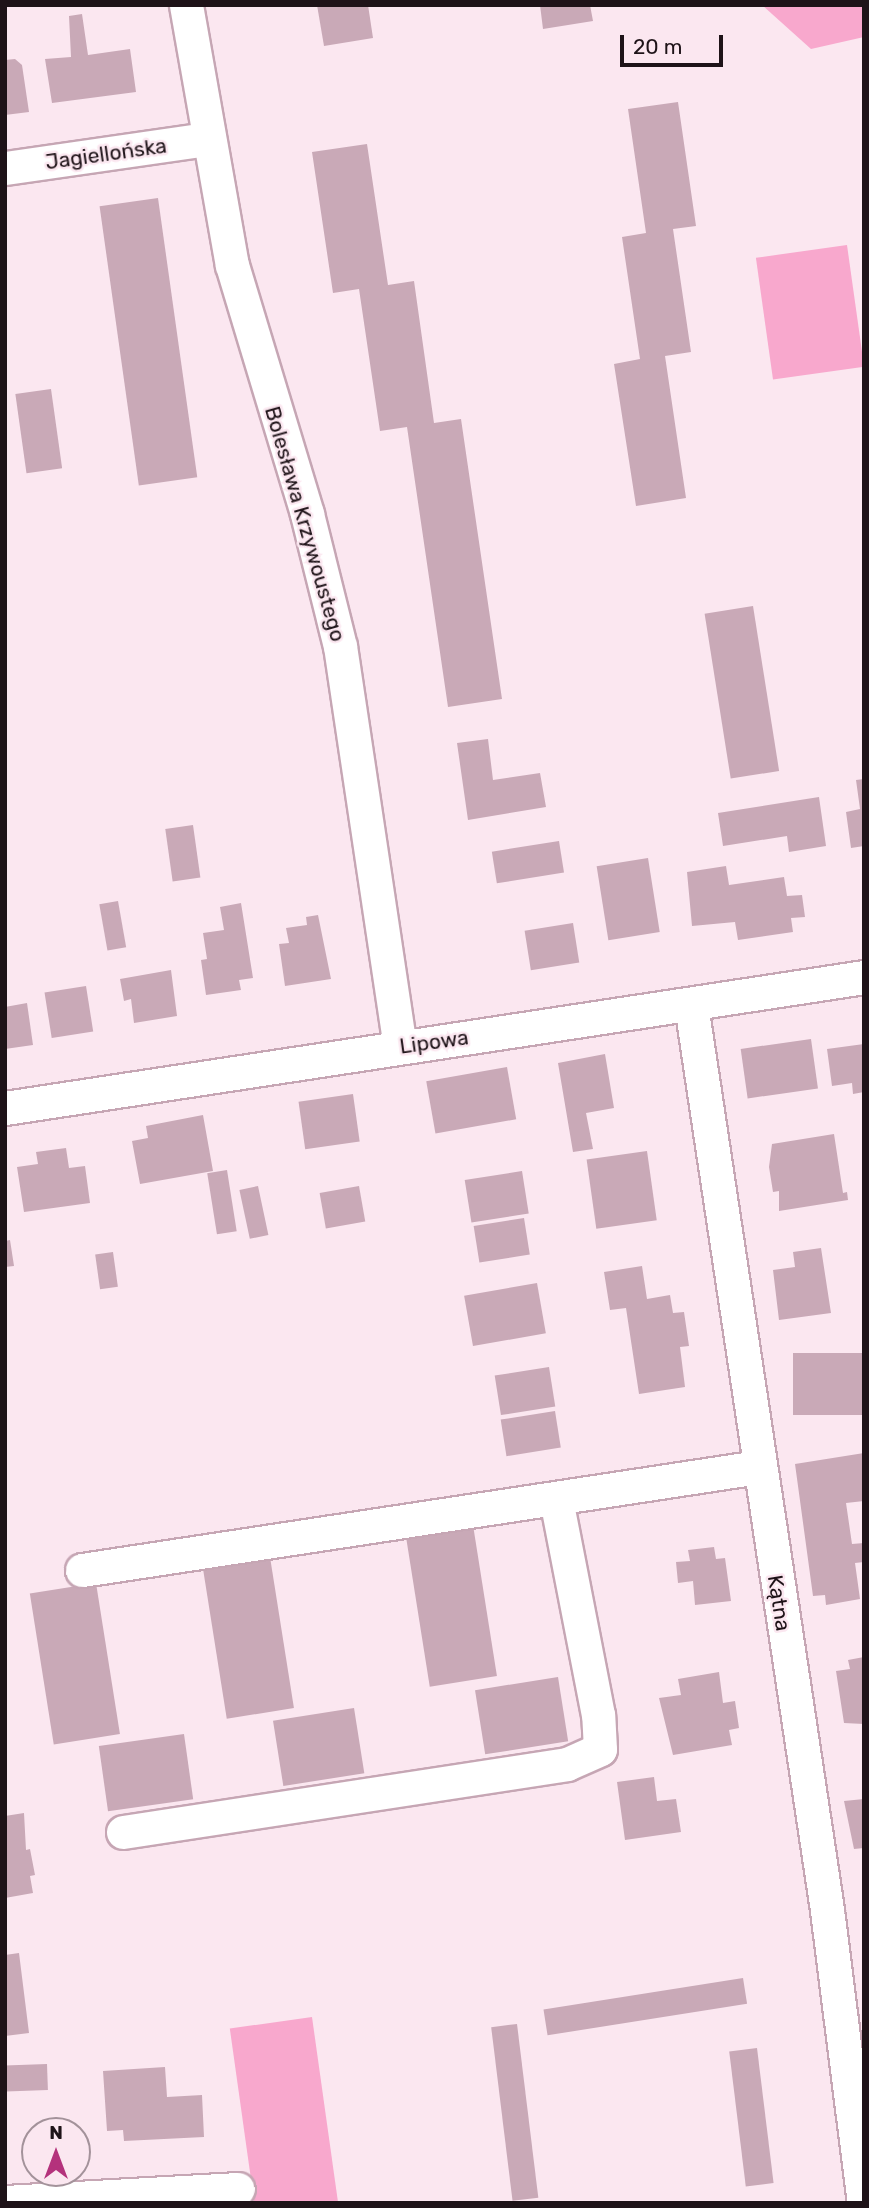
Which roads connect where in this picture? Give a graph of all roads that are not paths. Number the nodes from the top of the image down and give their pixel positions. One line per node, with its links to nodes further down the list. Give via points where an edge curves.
1 (186, 5): 2 (street, Bolesława Krzywoustego)
2 (207, 139): 3 (street, Jagiellońska); 6 (street, Bolesława Krzywoustego, via 232,265 307,514 340,646)
3 (5, 168)
4 (864, 977): 5 (street, Lipowa)
5 (691, 1005): 6 (street, Lipowa); 8 (street, Kątna)
6 (400, 1047): 7 (street, Lipowa)
7 (5, 1108)
8 (758, 1467): 9 (street); 13 (street, Kątna, via 827,1910)
9 (556, 1499): 10 (street); 11 (street, via 598,1715 600,1749 567,1764)
10 (82, 1570)
11 (123, 1832)
12 (238, 2189): 14 (street)
13 (864, 2201)
14 (5, 2202)

